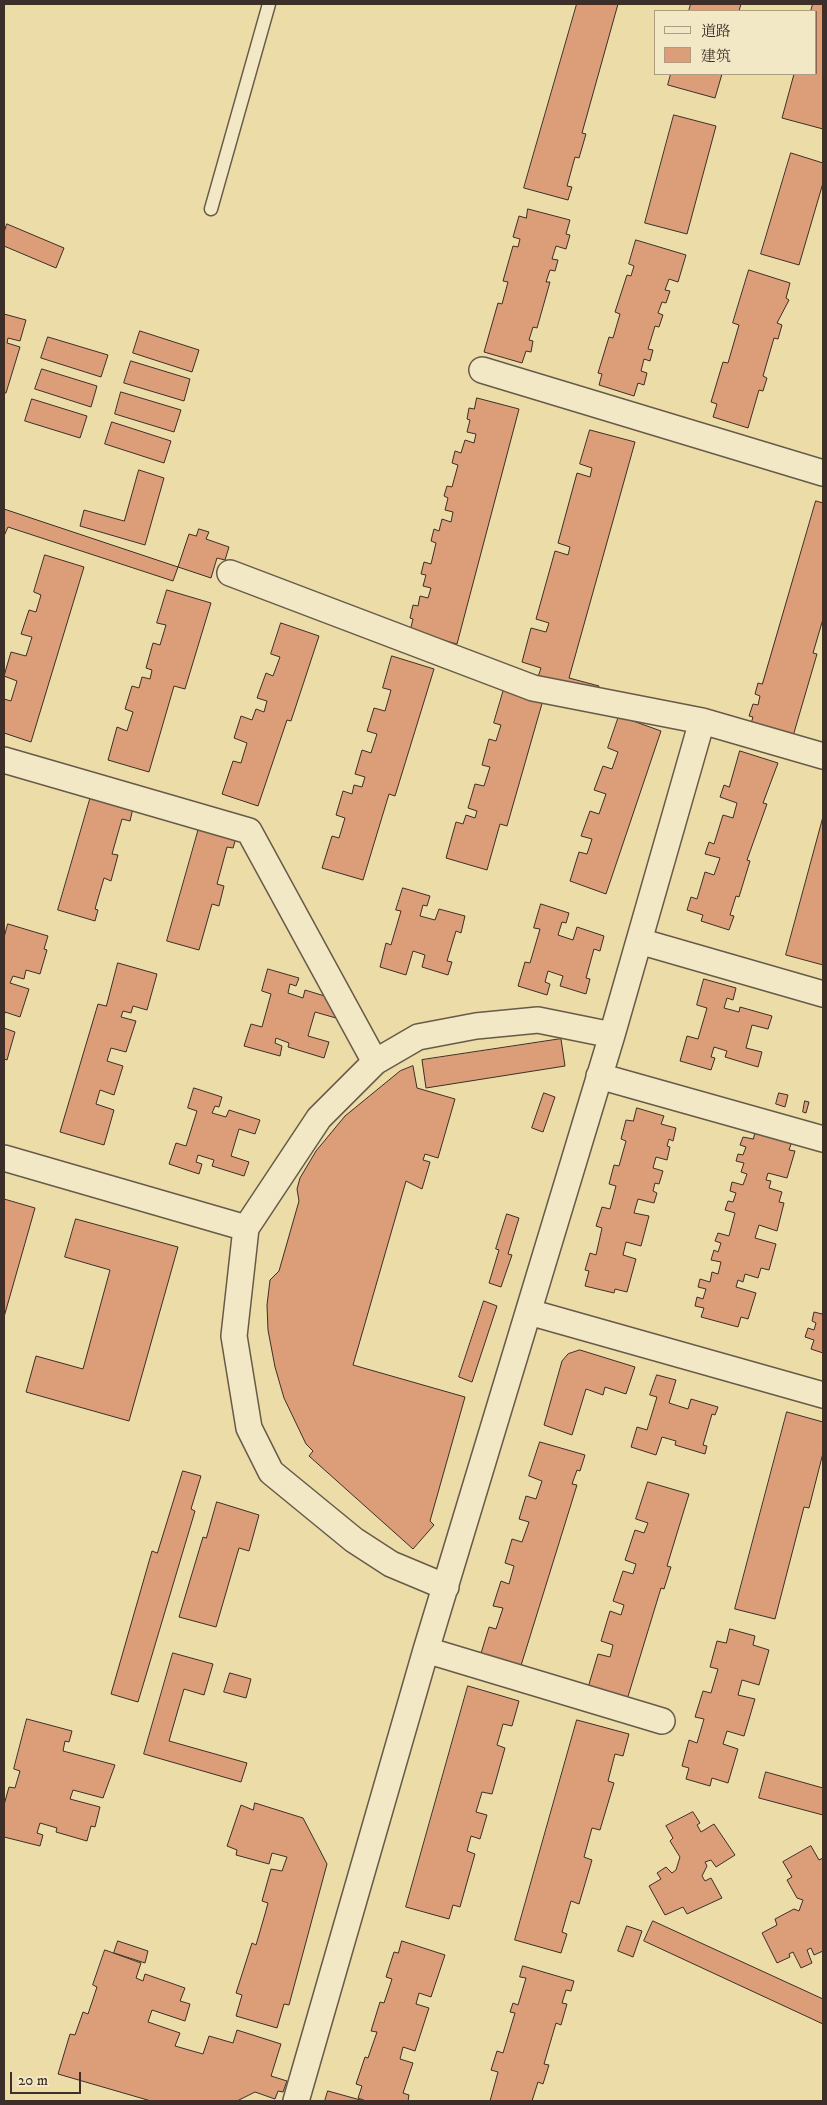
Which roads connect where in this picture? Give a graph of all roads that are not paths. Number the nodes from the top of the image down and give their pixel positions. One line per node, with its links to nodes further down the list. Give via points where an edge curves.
1 (269, 4): 2 (lane)
2 (211, 210)
3 (482, 370): 4 (street)
4 (823, 473)
5 (230, 573): 6 (street, via 533,688)
6 (702, 721): 7 (street); 9 (street)
7 (823, 756)
8 (4, 760): 12 (street, via 249,831)
9 (639, 941): 10 (street); 11 (street)
10 (823, 994)
11 (612, 1035): 12 (street, via 538,1020 476,1026 418,1037); 13 (street)
12 (375, 1062): 16 (street, via 318,1118)
13 (598, 1076): 14 (street); 17 (street)
14 (823, 1139)
15 (4, 1158): 16 (street)
16 (246, 1228): 19 (street, via 234,1336 249,1428 271,1472 354,1540 390,1564)
17 (529, 1312): 18 (street); 19 (street)
18 (823, 1396)
19 (446, 1587): 20 (street)
20 (426, 1650): 21 (street); 22 (street)
21 (662, 1721)
22 (296, 2101)

